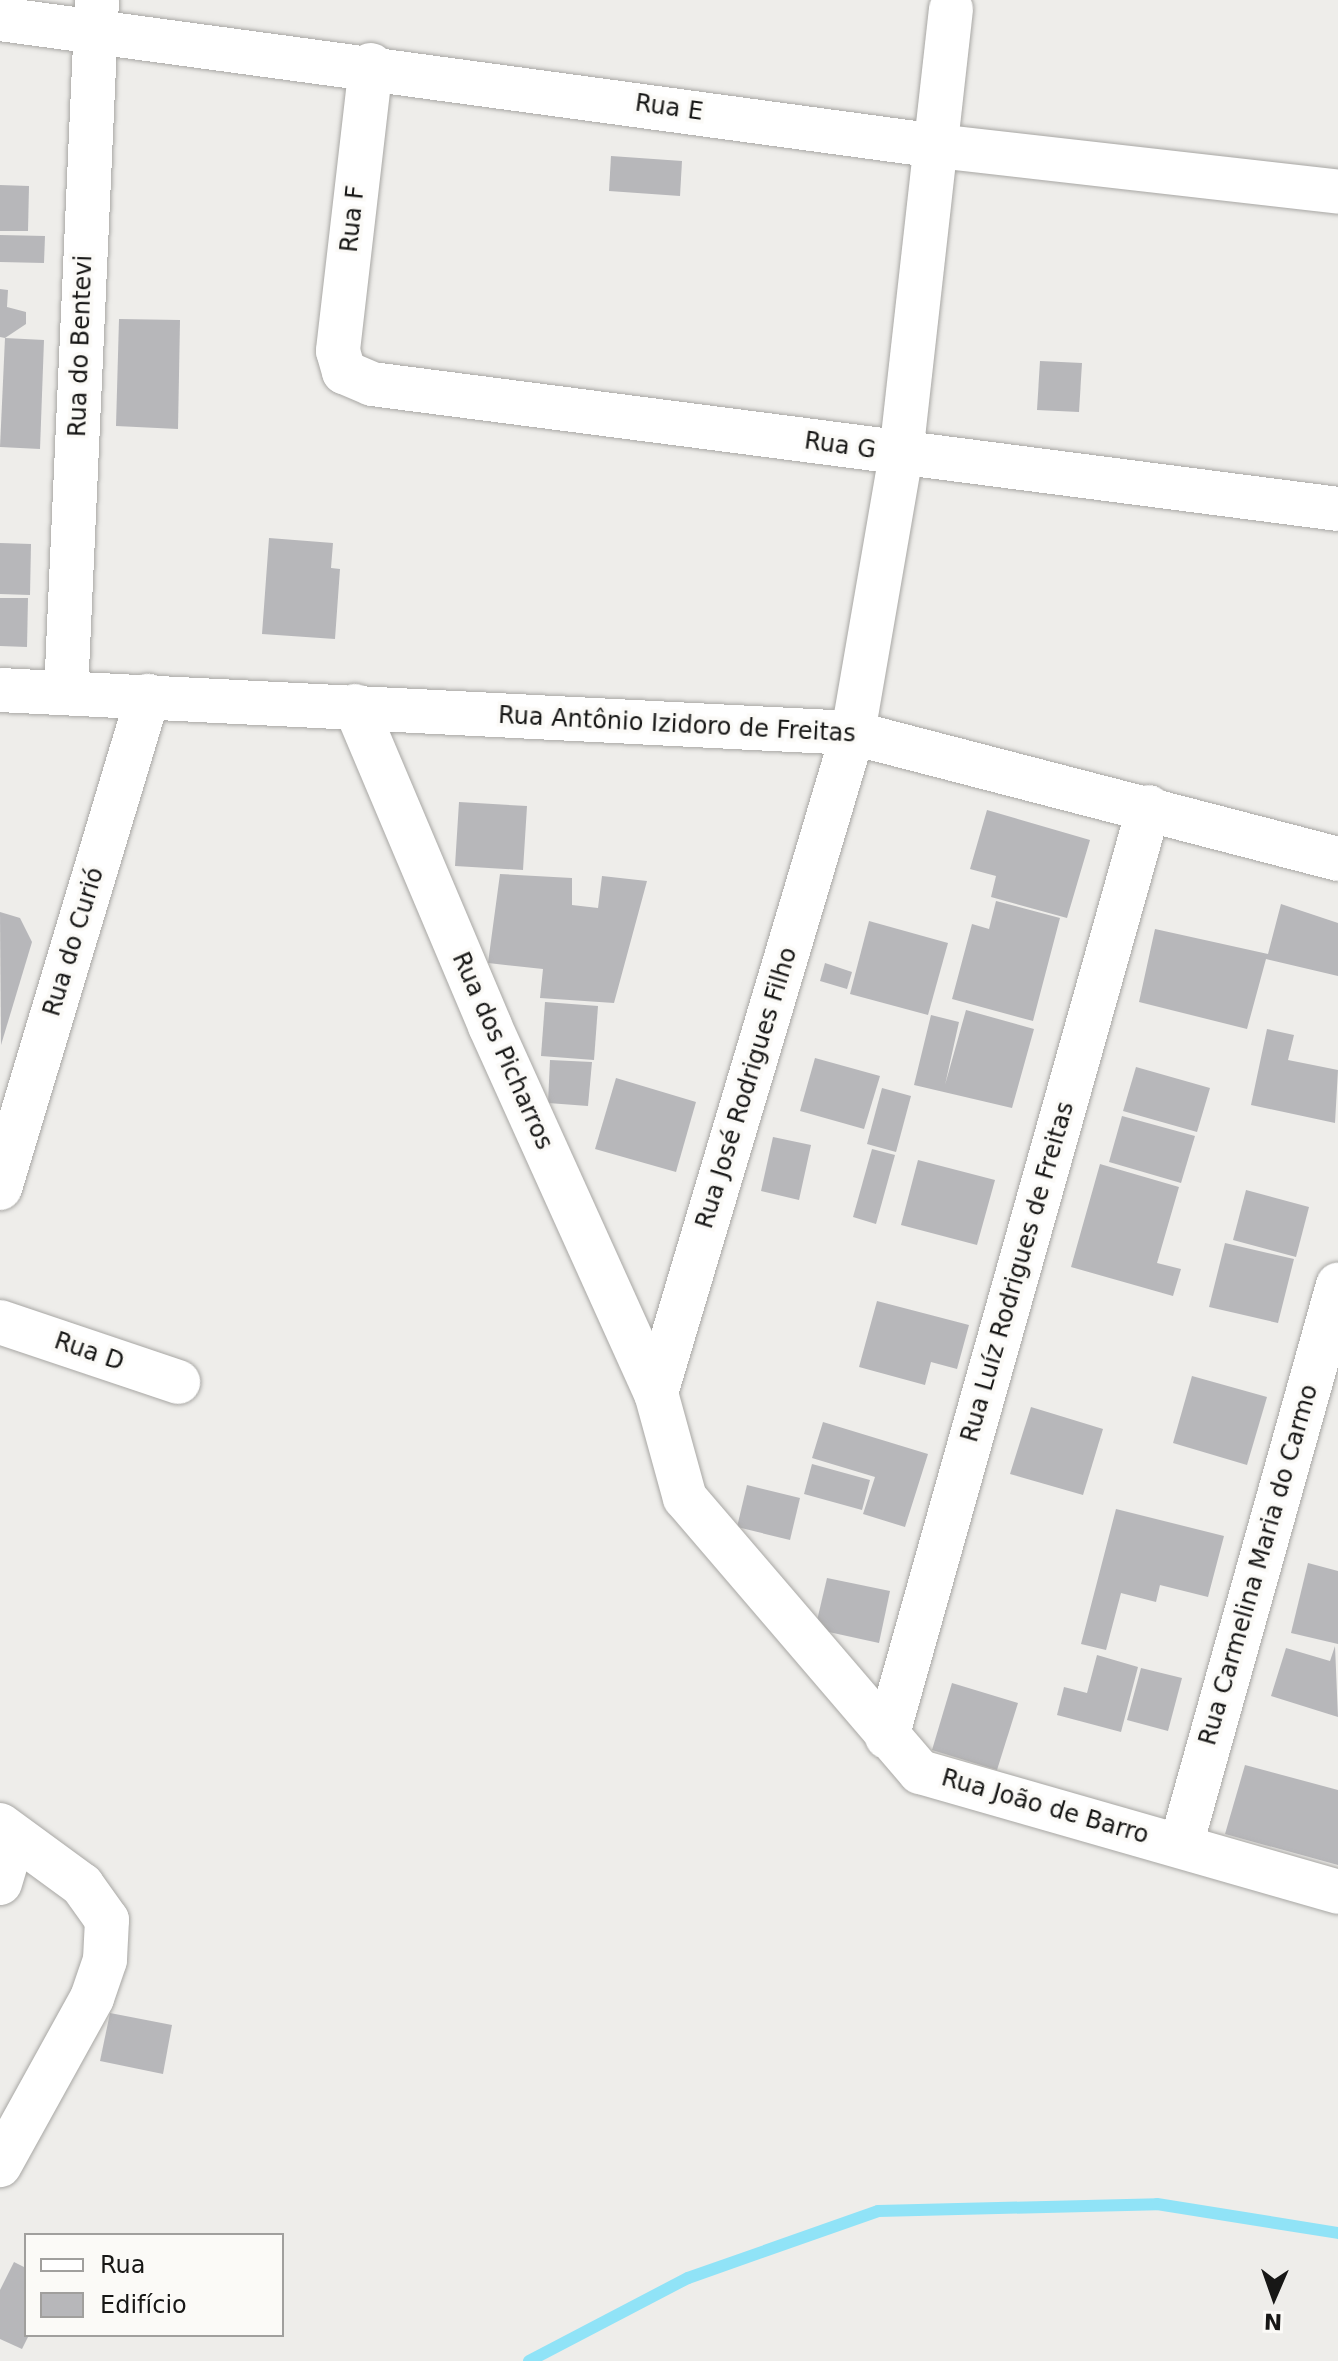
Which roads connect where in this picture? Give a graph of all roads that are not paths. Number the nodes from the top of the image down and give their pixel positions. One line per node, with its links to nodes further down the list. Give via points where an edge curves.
1 (951, 9): 5 (street, Rua José Rodrigues Filho)
2 (96, 15): 3 (street, Rua E); 4 (street, Rua E); 11 (street, Rua do Bentevi)
3 (0, 19)
4 (371, 65): 5 (street, Rua E); 7 (street, Rua F, via 338,351)
5 (937, 146): 6 (street, Rua E); 8 (street, Rua José Rodrigues Filho)
6 (1338, 192)
7 (344, 372): 8 (street, Rua G, via 372,384)
8 (901, 455): 9 (street, Rua G); 14 (street, Rua José Rodrigues Filho)
9 (1338, 509)
10 (0, 690): 11 (street, Rua Antônio Izidoro de Freitas)
11 (66, 693): 12 (street, Rua Antônio Izidoro de Freitas)
12 (148, 696): 13 (street, Rua Antônio Izidoro de Freitas); 17 (street, Rua do Curió)
13 (355, 706): 14 (street, Rua Antônio Izidoro de Freitas); 21 (street, Rua dos Picharros, via 490,1026)
14 (853, 733): 15 (street, Rua Antônio Izidoro de Freitas); 21 (street, Rua José Rodrigues Filho)
15 (1149, 807): 16 (street, Rua Antônio Izidoro de Freitas); 22 (street, Rua Luíz Rodrigues de Freitas)
16 (1338, 859)
17 (0, 1188)
18 (1338, 1285): 24 (street, Rua Carmelina Maria do Carmo)
19 (0, 1322): 20 (street, Rua D)
20 (178, 1382)
21 (656, 1393): 22 (street, Rua João de Barro, via 685,1498)
22 (887, 1737): 24 (street, Rua João de Barro, via 920,1772)
23 (7, 1830): 25 (street); 27 (street, via 82,1885 107,1920 105,1960 92,1998)
24 (1181, 1845): 26 (street, Rua João de Barro)
25 (0, 1883)
26 (1338, 1892)
27 (0, 2165)

